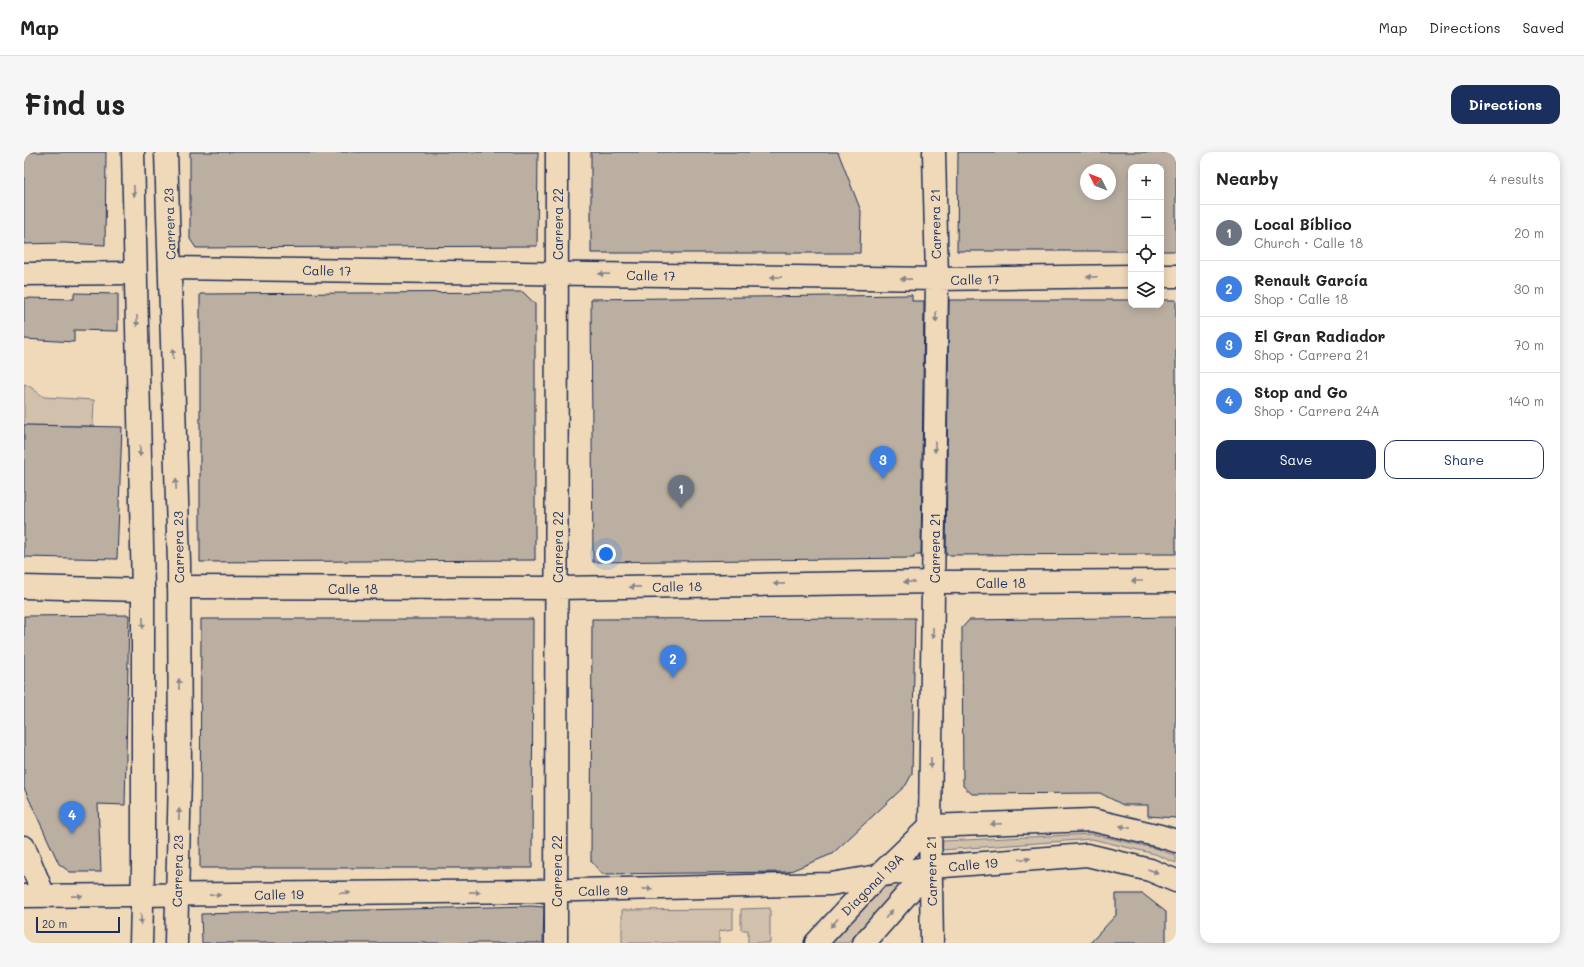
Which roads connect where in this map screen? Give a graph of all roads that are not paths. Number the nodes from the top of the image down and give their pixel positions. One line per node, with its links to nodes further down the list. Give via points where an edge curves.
1 (133, 152): 6 (street, one-way to 6)
2 (166, 152): 5 (street, Carrera 23)
3 (557, 152): 8 (street, Carrera 22)
4 (934, 152): 12 (street, Carrera 21)
5 (170, 268): 8 (street, Calle 17); 16 (street, Carrera 23, one-way to 5)
6 (135, 273): 7 (street); 18 (street, one-way to 18)
7 (24, 274)
8 (557, 274): 12 (street, Calle 17, one-way to 8); 17 (street, Carrera 22)
9 (1128, 276): 12 (street, Calle 17, one-way to 12)
10 (1164, 276): 11 (street)
11 (1176, 276)
12 (936, 280): 14 (street, Carrera 21, one-way to 14)
13 (1176, 581): 14 (street, Calle 18, one-way to 14)
14 (934, 582): 17 (street, Calle 18, one-way to 17); 19 (street, Carrera 21, one-way to 19)
15 (24, 587): 18 (street)
16 (179, 587): 17 (street, Calle 18); 27 (street, Carrera 23, one-way to 16, via 180,776)
17 (556, 588): 25 (street, Carrera 22)
18 (143, 590): 26 (street, one-way to 26)
19 (930, 826): 20 (street, one-way to 19, via 1092,820); 22 (street, Carrera 21); 23 (street, Diagonal 19A)
20 (1176, 841)
21 (24, 847): 28 (street)
22 (930, 867): 23 (street, Calle 19); 24 (street, Calle 19, one-way to 24, via 1087,855 1150,870); 33 (street, one-way to 22); 34 (street, Carrera 21)
23 (878, 876): 25 (street, Calle 19, one-way to 23, via 831,884); 32 (street, Diagonal 19A, one-way to 32)
24 (1176, 881)
25 (556, 890): 27 (street, Calle 19, one-way to 25); 31 (street, Carrera 22)
26 (142, 895): 27 (street, Calle 19); 28 (street, Calle 19, one-way to 26); 29 (street, one-way to 29)
27 (176, 895): 30 (street, Carrera 23)
28 (34, 896)
29 (141, 943)
30 (176, 943)
31 (556, 943)
32 (816, 943)
33 (864, 943)
34 (932, 943)

